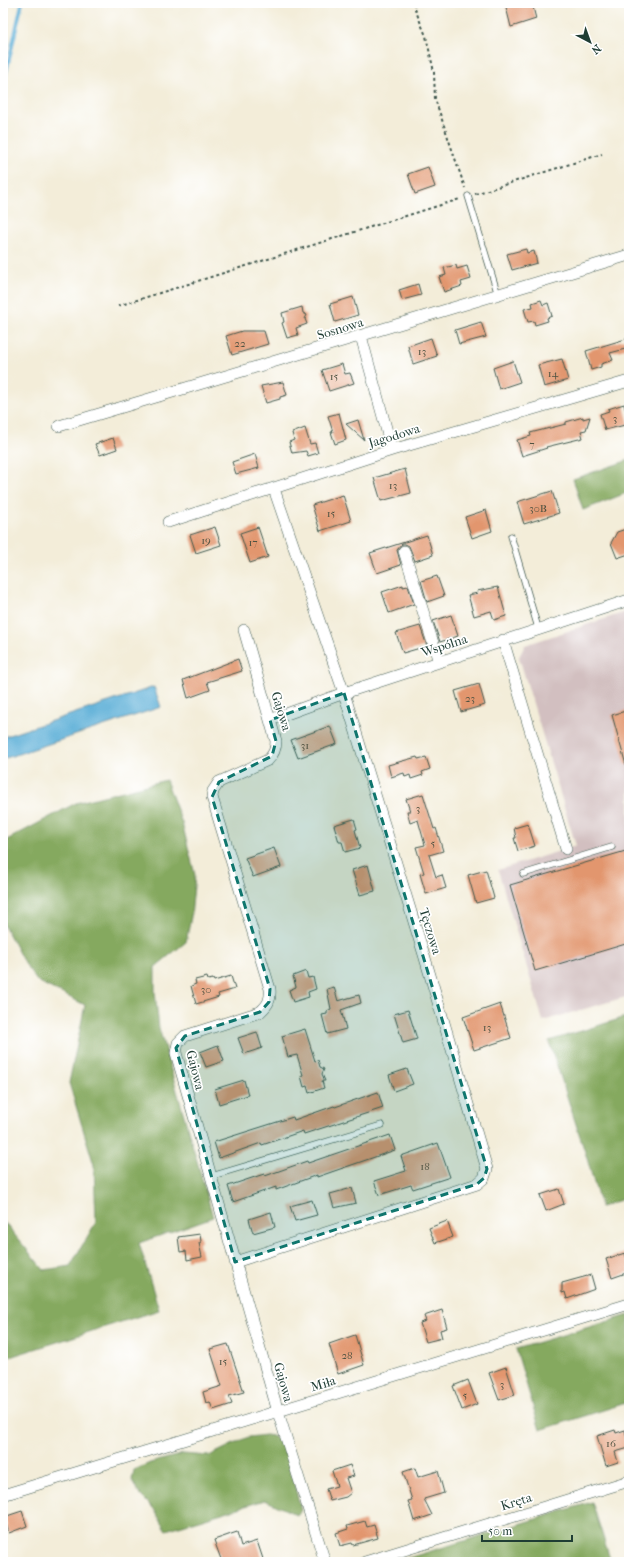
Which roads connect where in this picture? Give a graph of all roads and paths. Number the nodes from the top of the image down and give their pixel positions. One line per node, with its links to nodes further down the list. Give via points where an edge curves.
1 (414, 3): 3 (path, via 426,36 434,72 434,99)
2 (602, 154): 3 (path)
3 (468, 196): 5 (lane); 6 (path)
4 (629, 255): 5 (street, Sosnowa)
5 (498, 295): 7 (street, Sosnowa)
6 (118, 306)
7 (361, 336): 9 (street, Sosnowa); 10 (street)
8 (629, 381): 10 (street, Jagodowa)
9 (59, 426)
10 (392, 450): 11 (street, Jagodowa)
11 (274, 489): 12 (street, Jagodowa); 20 (street, Tęczowa)
12 (168, 522)
13 (511, 536): 16 (lane)
14 (404, 551): 19 (street)
15 (629, 600): 16 (street, Wspólna)
16 (538, 628): 18 (street, Wspólna)
17 (244, 630): 21 (street, Gajowa)
18 (503, 640): 19 (street, Wspólna); 23 (street)
19 (439, 662): 20 (street, Wspólna)
20 (344, 693): 21 (street, Wspólna); 27 (street, Tęczowa, via 486,1169 484,1178 477,1184)
21 (270, 720): 26 (street, Gajowa, via 276,741 272,756 219,782 212,797 271,996 260,1012 185,1036 176,1048)
22 (612, 847): 23 (lane)
23 (568, 854): 24 (lane)
24 (523, 874)
25 (382, 1125): 26 (lane)
26 (212, 1176): 27 (street, Gajowa)
27 (235, 1262): 29 (street, Gajowa)
28 (629, 1304): 29 (street, Miła)
29 (278, 1412): 31 (street, Miła); 32 (street, Gajowa)
30 (629, 1481): 33 (street, Kręta)
31 (3, 1496)
32 (325, 1562)
33 (365, 1562)

